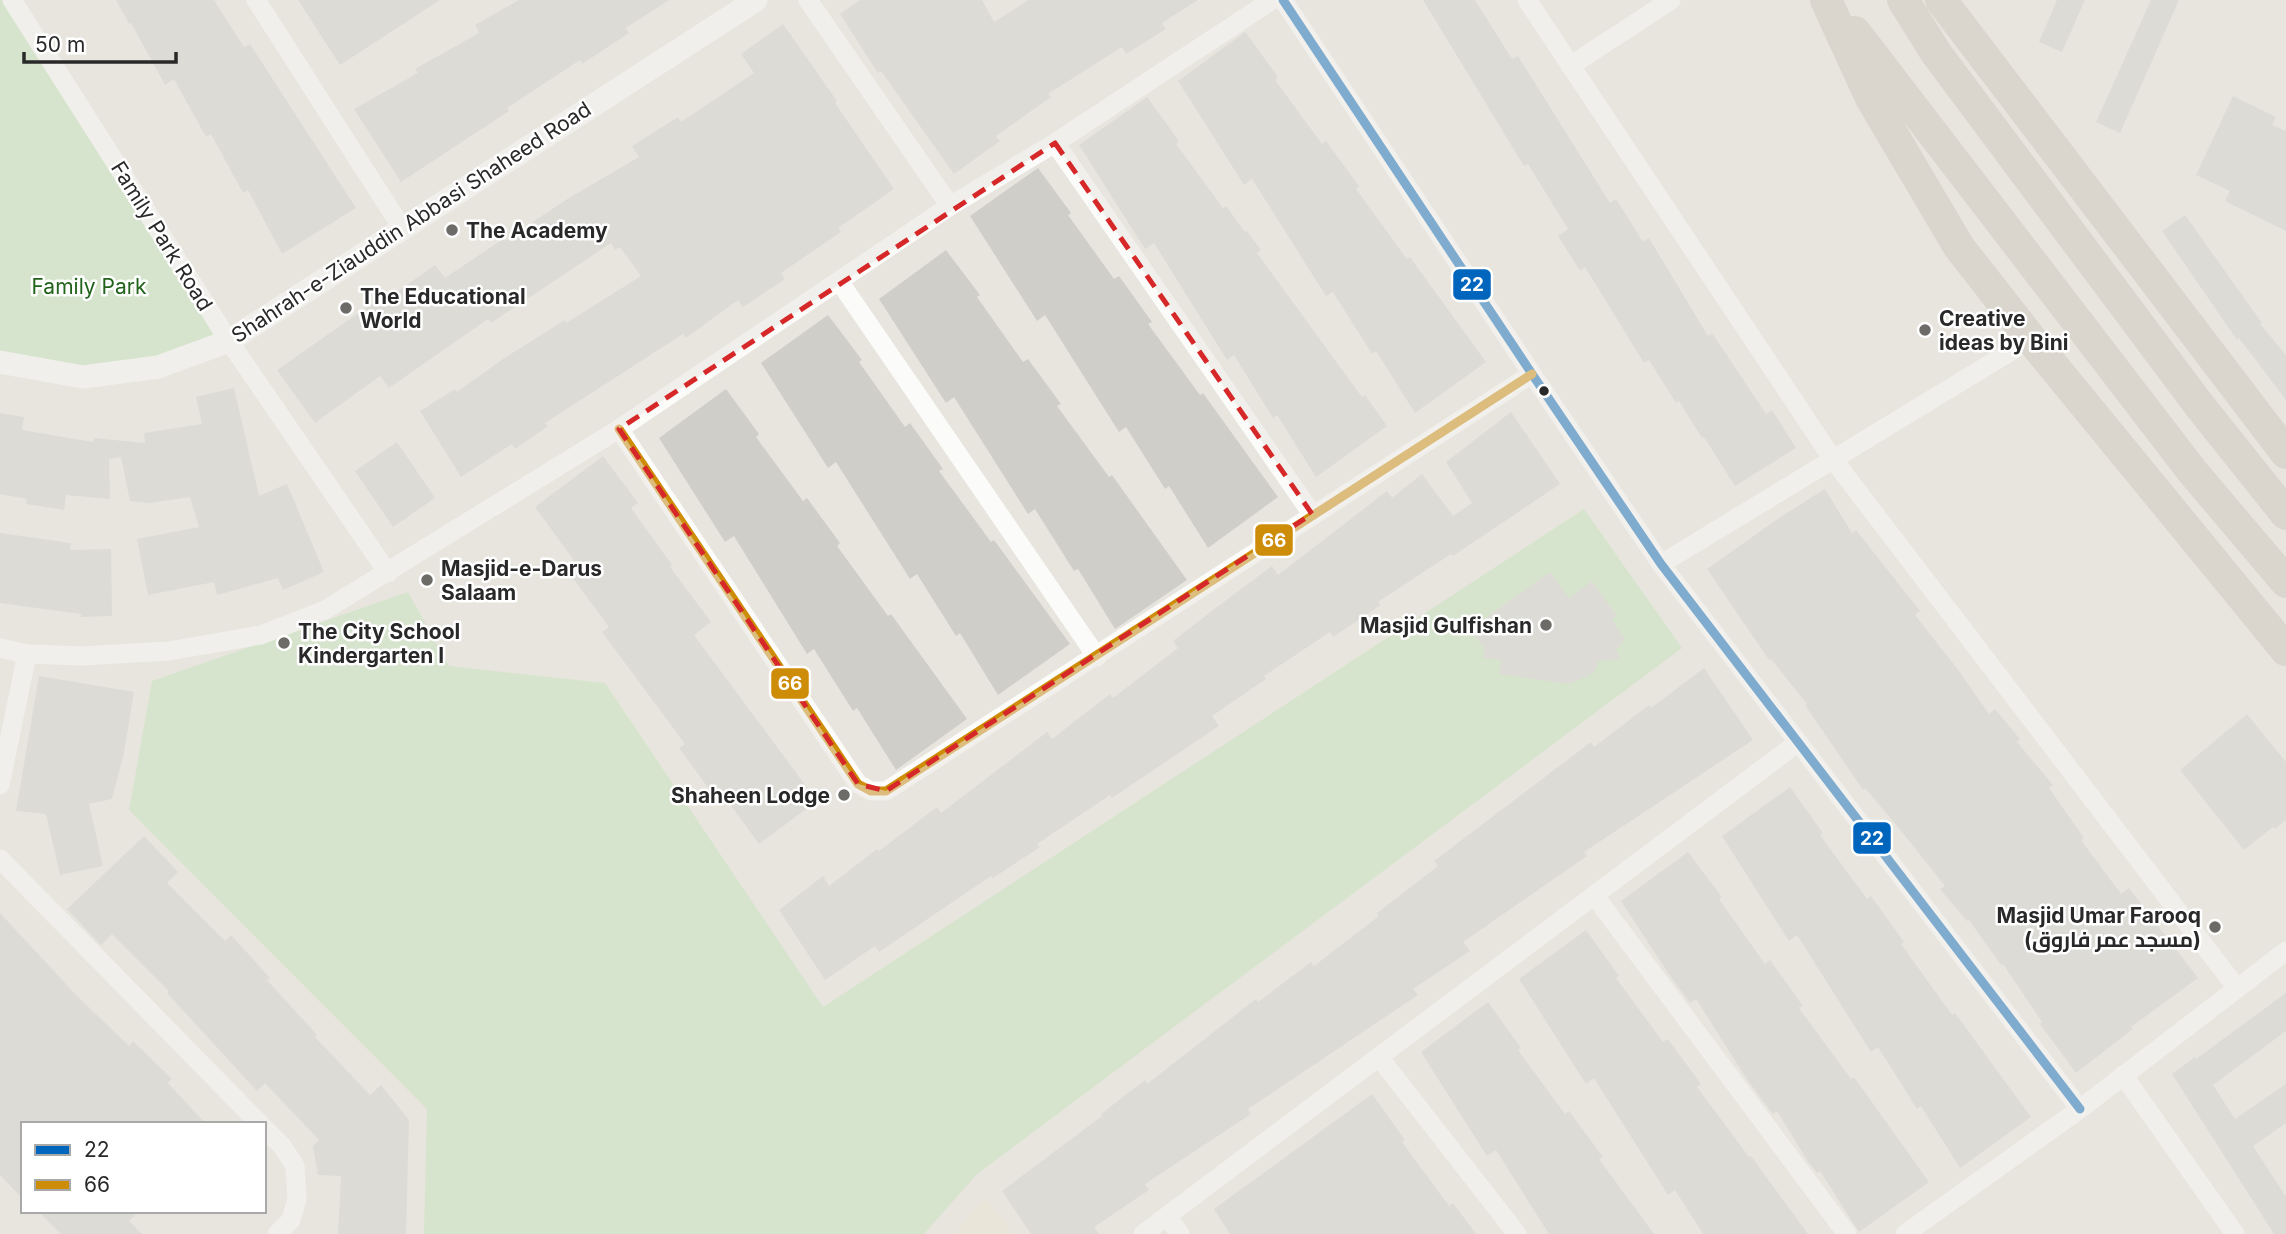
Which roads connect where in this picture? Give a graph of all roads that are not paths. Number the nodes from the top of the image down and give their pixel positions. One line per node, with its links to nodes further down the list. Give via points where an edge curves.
1 (12, 0): 18 (street, Family Park Road)
2 (256, 0): 15 (street)
3 (756, 0): 15 (street, Shahrah-e-Ziauddin Abbasi Shaheed Road)
4 (808, 0): 14 (street)
5 (1272, 0): 13 (street)
6 (1283, 0): 20 (street)
7 (1527, 0): 12 (street)
8 (1671, 0): 12 (street)
9 (1829, 0): 17 (highway, via 1871,98 1959,247); 28 (highway, via 2192,471)
10 (1903, 0): 25 (highway, via 1936,53)
11 (1941, 0): 22 (highway)
12 (1570, 66): 23 (street)
13 (1055, 143): 14 (street); 24 (street)
14 (950, 206): 16 (street)
15 (402, 228): 18 (street, Shahrah-e-Ziauddin Abbasi Shaheed Road)
16 (839, 281): 21 (street); 32 (street)
17 (2031, 339): 23 (street); 30 (highway)
18 (229, 341): 19 (street, Shahrah-e-Ziauddin Abbasi Shaheed Road, via 158,367 83,377); 27 (street, Family Park Road)
19 (0, 362)
20 (1532, 374): 24 (street); 26 (street)
21 (619, 429): 27 (street); 32 (street, via 858,784 871,791 886,791)
22 (2286, 453)
23 (1832, 458): 26 (street); 38 (street)
24 (1312, 514): 32 (street)
25 (2286, 514)
26 (1661, 564): 33 (street)
27 (388, 573): 31 (street, via 325,610 261,635 169,651)
28 (2286, 582)
29 (0, 648): 31 (street)
30 (2286, 650)
31 (27, 654): 34 (street)
32 (1097, 657)
33 (1797, 743): 36 (street); 41 (street)
34 (0, 785)
35 (0, 859): 42 (street)
36 (1594, 895): 39 (street); 49 (street)
37 (2284, 957): 38 (street)
38 (2236, 987): 40 (street)
39 (1379, 1057): 44 (street); 48 (street)
40 (2123, 1075): 41 (street); 51 (street)
41 (2080, 1109): 50 (street)
42 (258, 1122)
43 (266, 1130): 45 (street, via 295,1166 297,1199 291,1220)
44 (1167, 1216): 46 (street); 47 (street)
45 (276, 1234)
46 (1143, 1234)
47 (1180, 1234)
48 (1517, 1234)
49 (1847, 1234)
50 (1905, 1234)
51 (2235, 1234)

